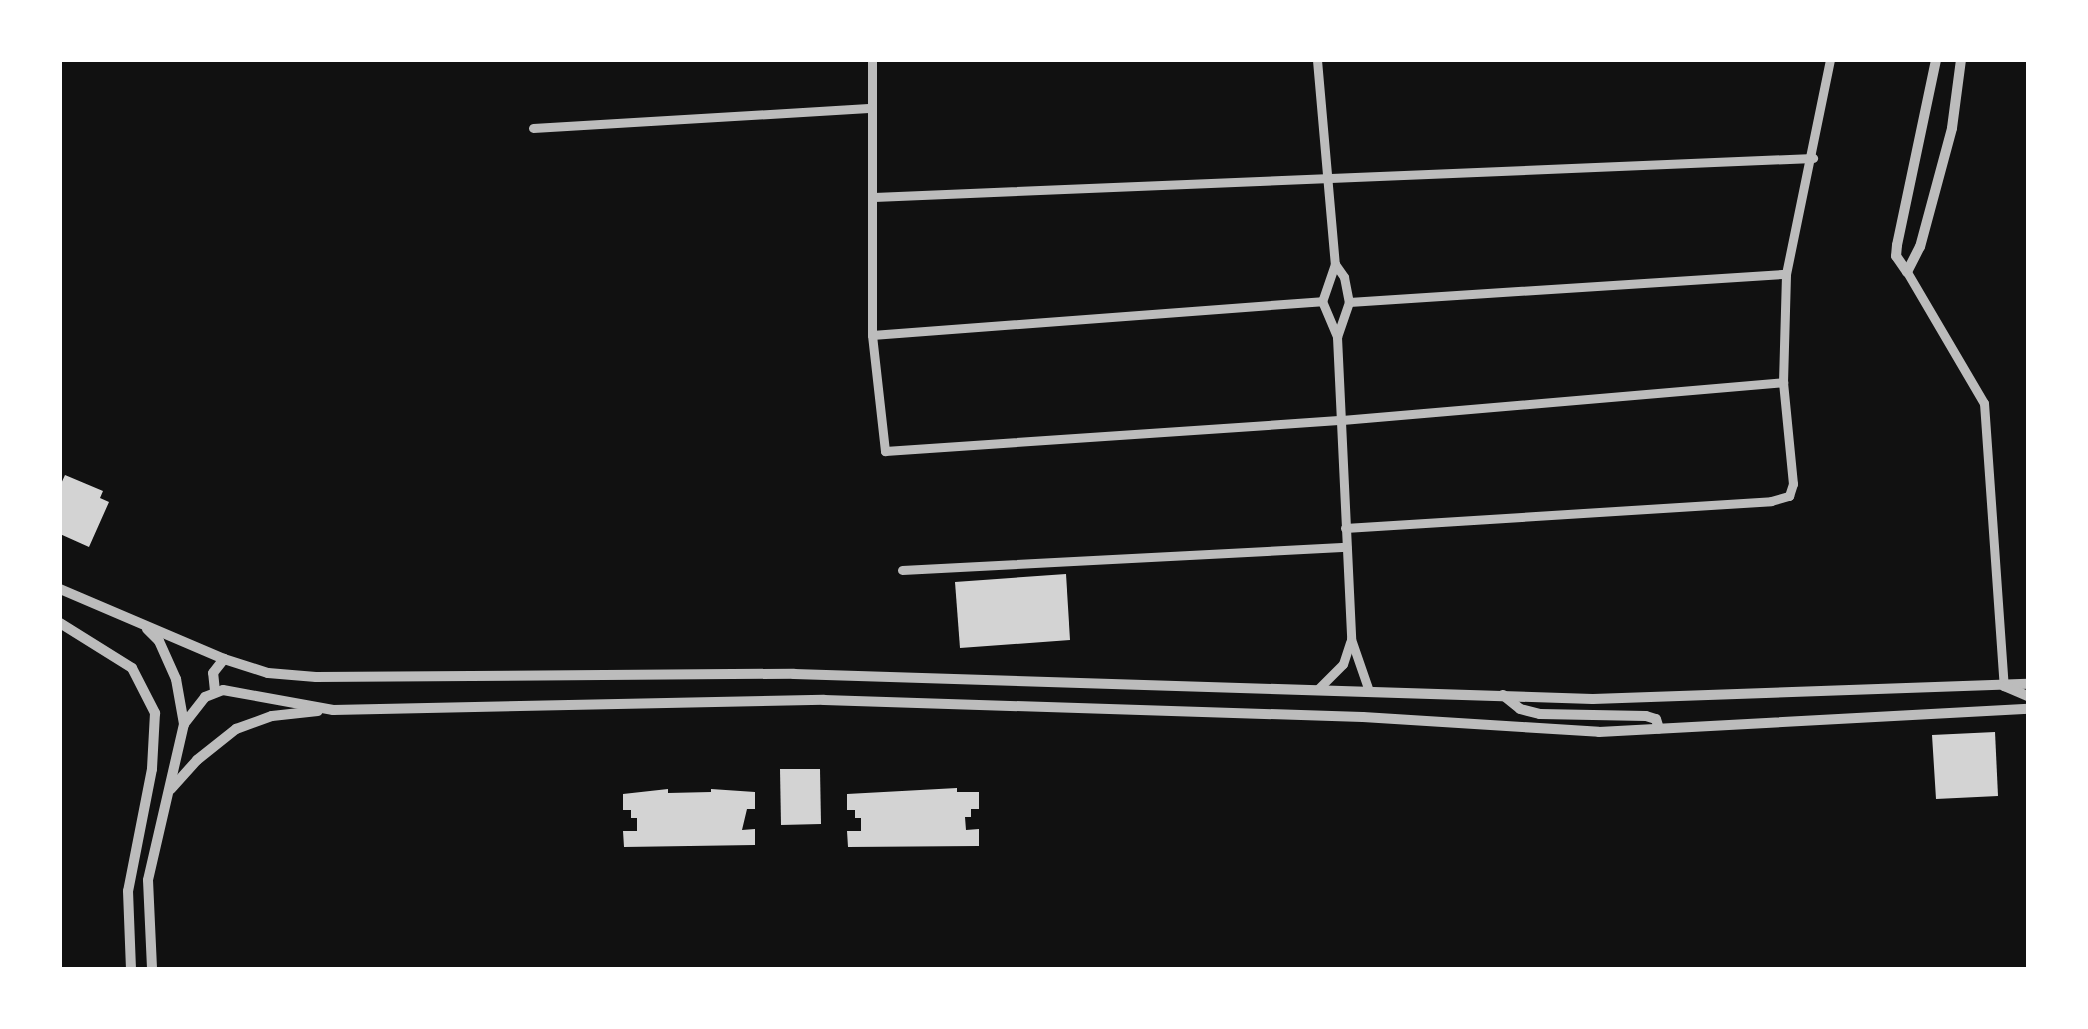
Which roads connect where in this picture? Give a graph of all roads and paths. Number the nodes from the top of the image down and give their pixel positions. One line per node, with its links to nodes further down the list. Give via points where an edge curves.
1 (872, 60): 6 (street)
2 (1317, 60): 9 (street)
3 (1830, 60): 8 (street)
4 (1936, 60): 12 (street, via 1897,245)
5 (1961, 60): 12 (street, via 1952,128)
6 (868, 108): 7 (street); 10 (street)
7 (533, 128)
8 (1813, 158): 9 (street); 13 (street)
9 (1328, 178): 10 (street); 11 (street)
10 (874, 197): 16 (street)
11 (1336, 264): 14 (street); 15 (street)
12 (1907, 272): 29 (street, via 1984,403)
13 (1786, 274): 15 (street); 18 (street)
14 (1322, 301): 16 (street); 17 (street)
15 (1349, 302): 17 (street)
16 (872, 335): 19 (street, via 885,451)
17 (1337, 337): 19 (street)
18 (1783, 382): 19 (street); 20 (street, via 1794,484 1782,500)
19 (1342, 420): 20 (street)
20 (1345, 528): 21 (street)
21 (1346, 547): 22 (street); 26 (street)
22 (902, 570)
23 (60, 589): 25 (street)
24 (60, 623): 40 (street, via 132,668 155,713 152,769 128,892)
25 (144, 625): 27 (street); 37 (street, via 176,679)
26 (1350, 639): 30 (street, via 1343,664); 32 (street)
27 (224, 659): 30 (street, via 316,678 794,674); 31 (street, via 213,672)
28 (2028, 684): 29 (street)
29 (2004, 686): 33 (street, via 1593,698); 34 (street)
30 (1318, 689): 32 (street)
31 (214, 691): 36 (street); 37 (street)
32 (1369, 691): 33 (street)
33 (1502, 694): 38 (street, via 1540,714 1646,716)
34 (2028, 696)
35 (2028, 709): 38 (street)
36 (333, 710): 38 (street, via 824,700 1363,717 1598,732); 39 (street, via 272,716 236,730)
37 (184, 724): 39 (street)
38 (1659, 729)
39 (167, 793): 41 (street, via 148,880)
40 (131, 969)
41 (152, 969)

